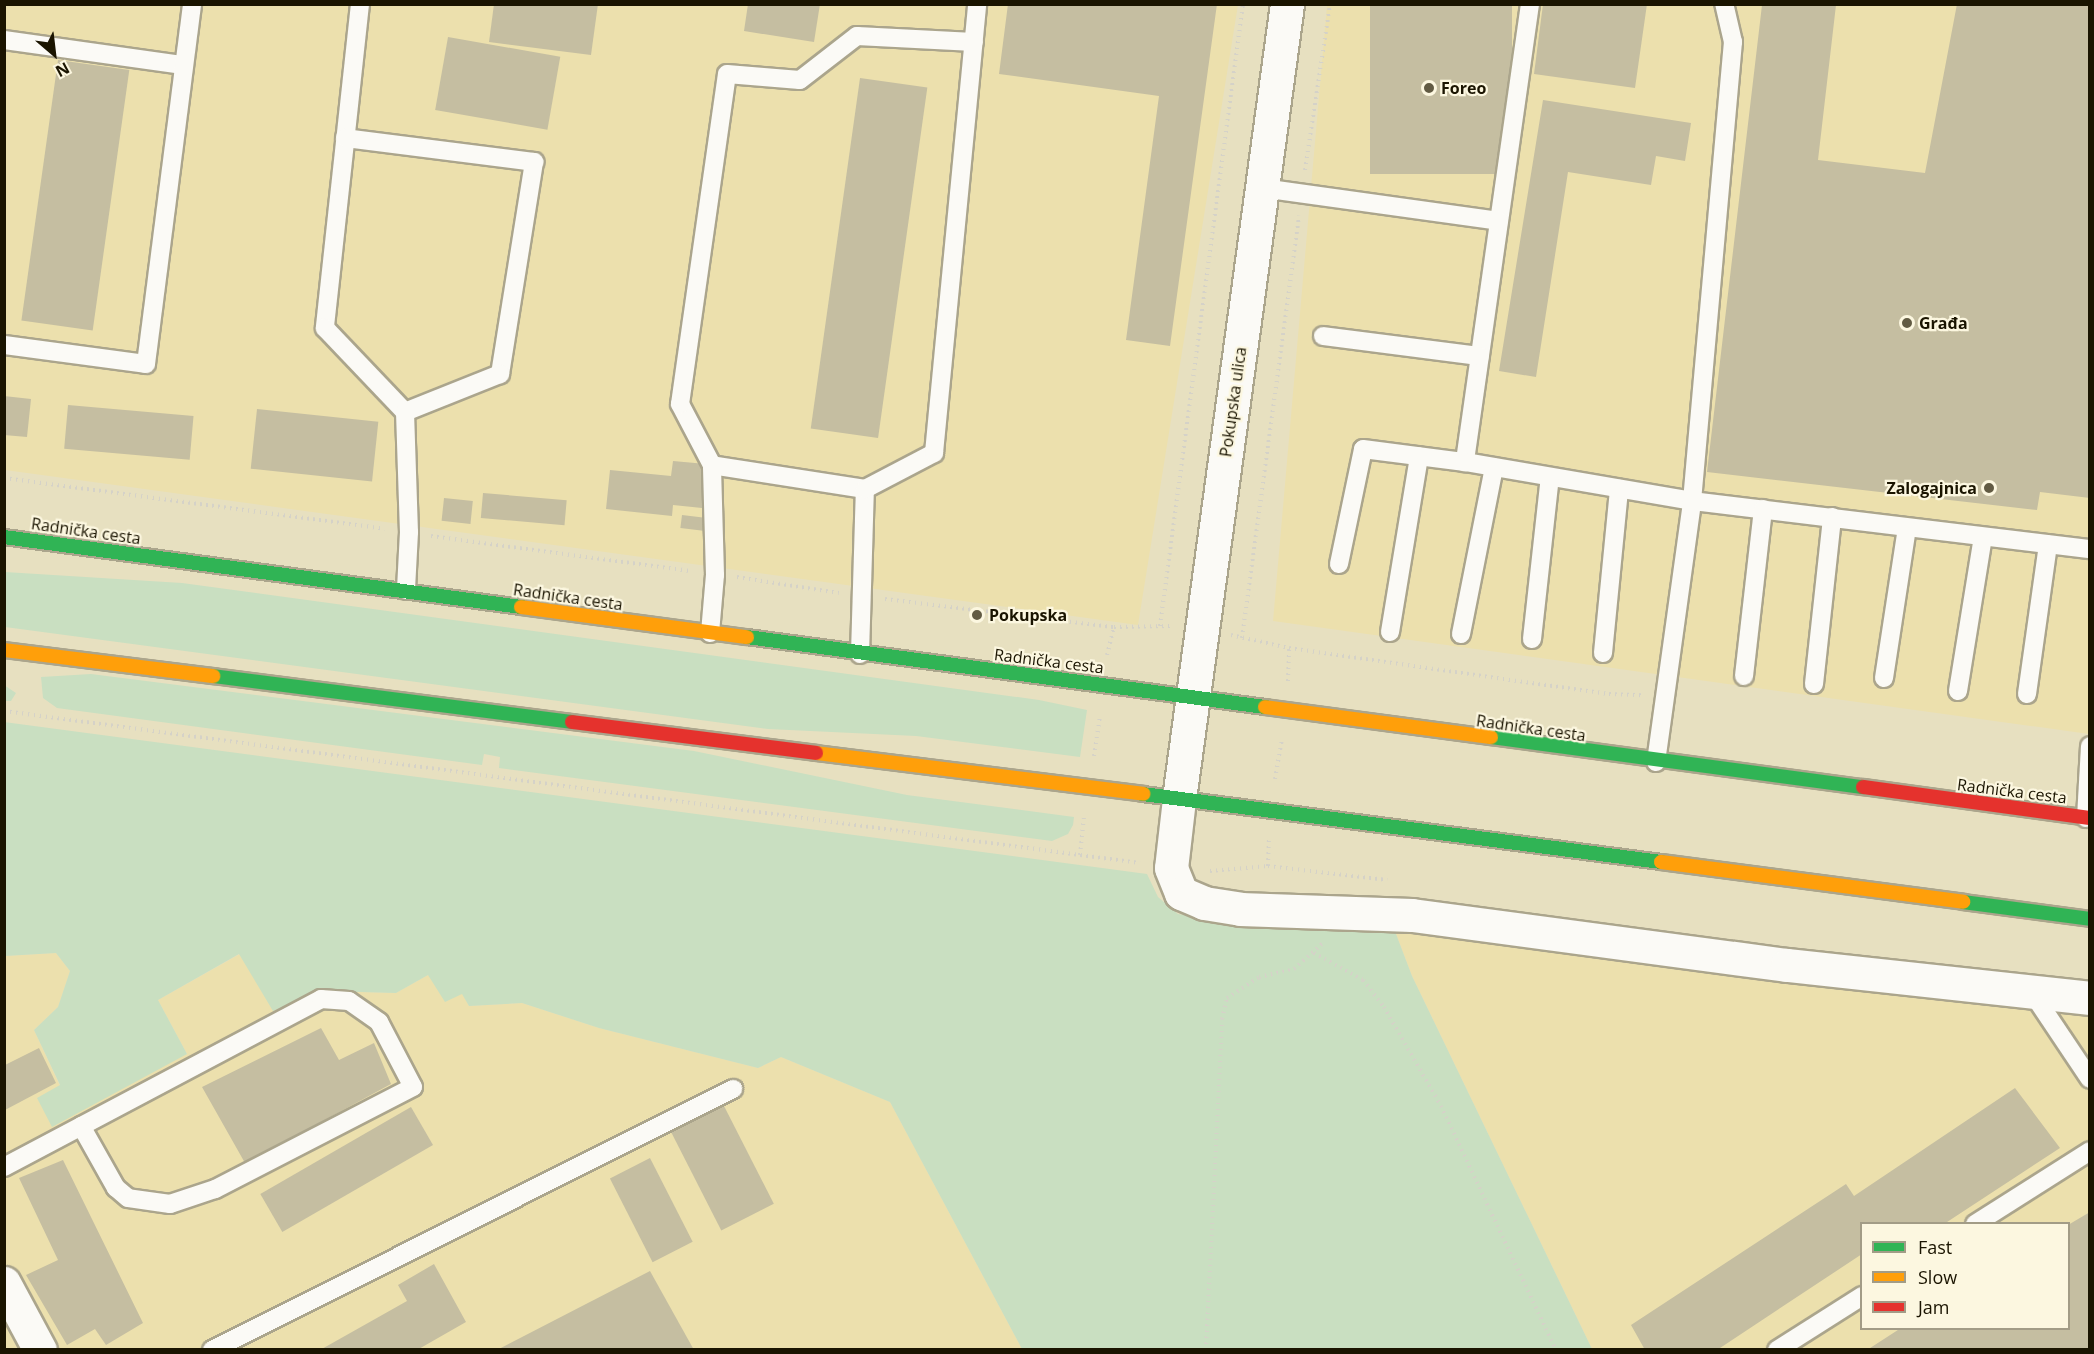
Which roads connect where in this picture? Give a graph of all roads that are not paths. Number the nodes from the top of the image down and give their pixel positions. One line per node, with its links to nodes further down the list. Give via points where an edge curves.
1 (192, 4): 9 (lane)
2 (360, 4): 10 (lane)
3 (977, 4): 8 (lane)
4 (1287, 4): 11 (street, Pokupska ulica)
5 (1530, 4): 12 (lane)
6 (1724, 4): 24 (lane, via 1733,42)
7 (4, 40): 9 (lane)
8 (974, 42): 19 (lane, via 857,36 800,80 727,75 680,404); 22 (lane, via 934,453)
9 (183, 65): 14 (lane, via 146,364)
10 (345, 138): 16 (lane, via 325,328); 16 (lane, via 534,162 500,374)
11 (1262, 188): 12 (lane); 46 (street, Pokupska ulica)
12 (1499, 221): 15 (lane)
13 (1323, 336): 15 (lane)
14 (4, 345)
15 (1480, 356): 18 (lane)
16 (405, 412): 33 (lane, via 409,532)
17 (1419, 456): 18 (lane); 32 (lane, via 1363,449); 34 (lane)
18 (1465, 462): 20 (lane)
19 (712, 465): 22 (lane); 35 (lane, via 715,574)
20 (1494, 467): 21 (lane); 36 (lane)
21 (1550, 477): 23 (lane); 37 (lane)
22 (865, 489): 40 (lane)
23 (1618, 489): 24 (lane); 39 (lane)
24 (1692, 501): 25 (lane); 48 (lane)
25 (1763, 509): 26 (lane); 41 (lane)
26 (1832, 518): 27 (lane); 43 (lane)
27 (1907, 528): 29 (lane); 42 (lane)
28 (4, 537): 33 (main road, Radnička cesta)
29 (1983, 537): 30 (lane); 44 (lane)
30 (2049, 544): 31 (lane); 45 (lane)
31 (2090, 549)
32 (1339, 564)
33 (406, 590): 35 (main road, Radnička cesta)
34 (1390, 632)
35 (710, 633): 40 (main road, Radnička cesta)
36 (1461, 634)
37 (1532, 639)
38 (4, 650): 49 (main road)
39 (1603, 653)
40 (860, 654): 46 (main road, Radnička cesta)
41 (1744, 676)
42 (1884, 678)
43 (1814, 684)
44 (1958, 692)
45 (2027, 694)
46 (1193, 697): 48 (main road, Radnička cesta); 49 (street, Pokupska ulica)
47 (2090, 746): 50 (lane)
48 (1656, 762): 50 (main road, Radnička cesta)
49 (1179, 799): 51 (main road); 52 (street, Pokupska ulica, via 1172,878 1181,893 1204,903 1282,912 1412,915)
50 (2088, 818)
51 (2090, 919)
52 (2033, 994): 53 (street, Pokupska ulica); 54 (lane)
53 (2090, 998)
54 (2090, 1079)
55 (733, 1089): 63 (lane)
56 (81, 1126): 56 (lane, via 321,999 349,1001 379,1022 412,1087 215,1189 170,1204 147,1204 122,1193); 58 (lane)
57 (2090, 1151): 59 (lane)
58 (4, 1167)
59 (1978, 1222)
60 (4, 1283): 62 (street)
61 (1860, 1297): 64 (lane)
62 (40, 1350)
63 (212, 1350)
64 (1777, 1350)

